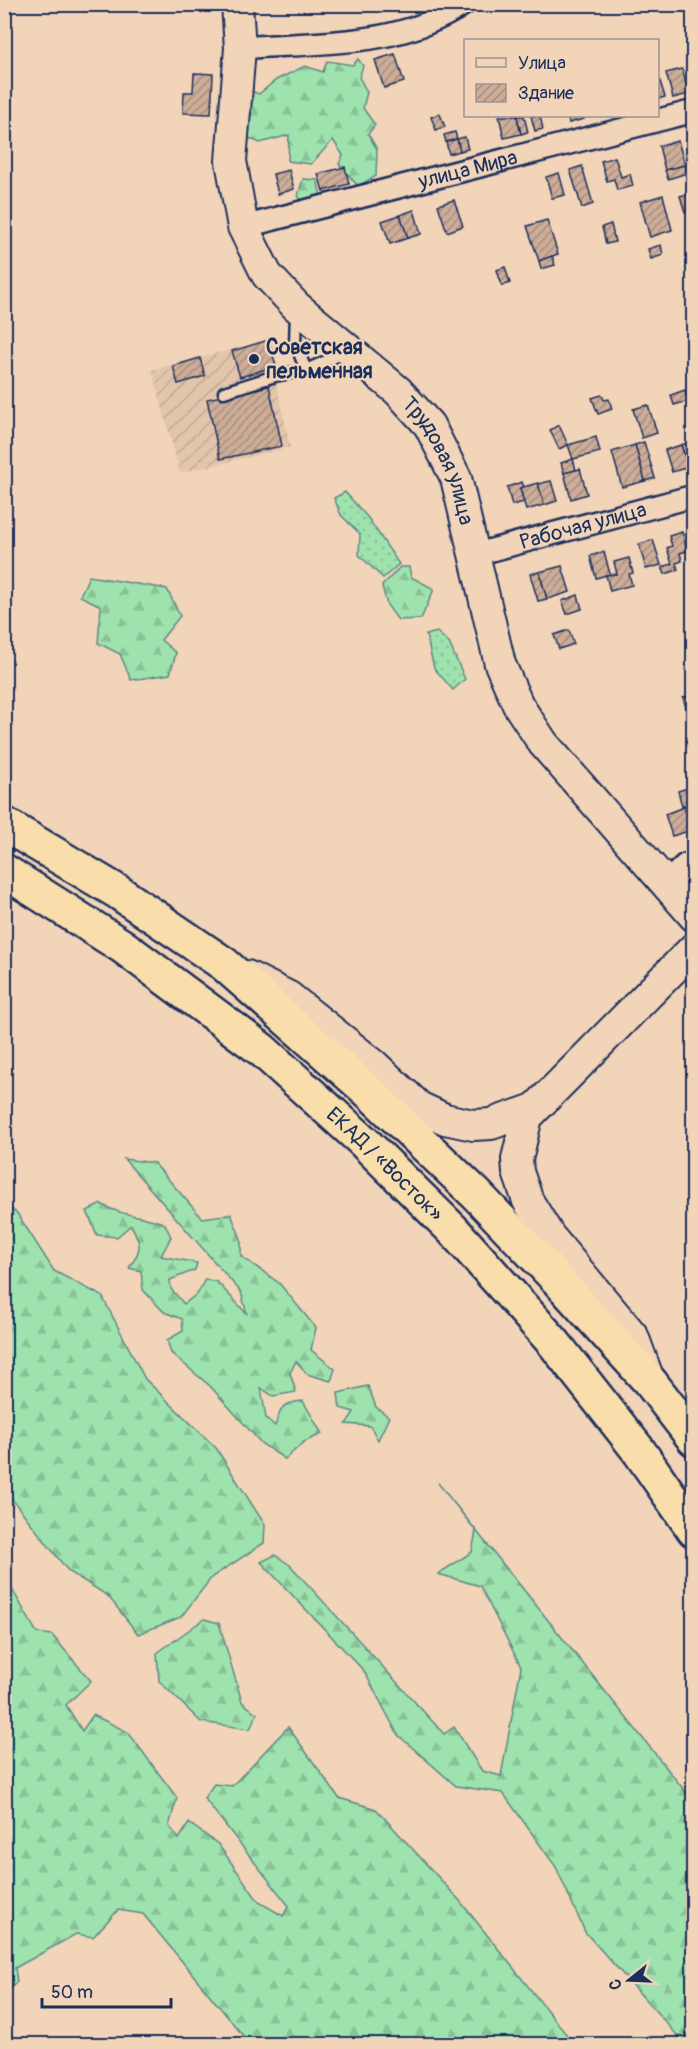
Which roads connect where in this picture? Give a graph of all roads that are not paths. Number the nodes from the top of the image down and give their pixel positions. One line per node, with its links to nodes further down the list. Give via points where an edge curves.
1 (237, 4): 3 (main road, Трудовая улица)
2 (464, 4): 3 (street, via 452,13 396,34)
3 (240, 48): 5 (main road, Трудовая улица, via 231,161)
4 (693, 111): 5 (street, улица Мира)
5 (243, 227): 6 (main road, Трудовая улица, via 267,275)
6 (296, 306): 7 (main road, Трудовая улица); 8 (lane, via 295,344)
7 (351, 350): 8 (lane); 11 (main road, Трудовая улица, via 398,391 429,425 456,478)
8 (306, 370): 9 (lane)
9 (224, 392)
10 (693, 496): 11 (street, Рабочая улица)
11 (473, 555): 15 (main road, Трудовая улица, via 500,664 518,705 543,743)
12 (4, 824): 18 (highway, ЕКАД / «Восток», via 118,892)
13 (693, 862): 15 (street)
14 (4, 871): 22 (highway, ЕКАД / «Восток», via 122,946 262,1050 363,1142 453,1230 554,1343 639,1451)
15 (666, 884): 16 (main road, Трудовая улица)
16 (693, 916)
17 (693, 948): 19 (main road)
18 (224, 964): 19 (main road, via 290,997 419,1107 436,1115 473,1125 491,1124); 20 (highway, ЕКАД / «Восток», via 438,1157)
19 (534, 1109): 20 (main road, via 527,1117 517,1159 528,1201 550,1237 633,1336)
20 (651, 1383): 21 (highway, ЕКАД / «Восток»)
21 (693, 1439)
22 (693, 1530)

